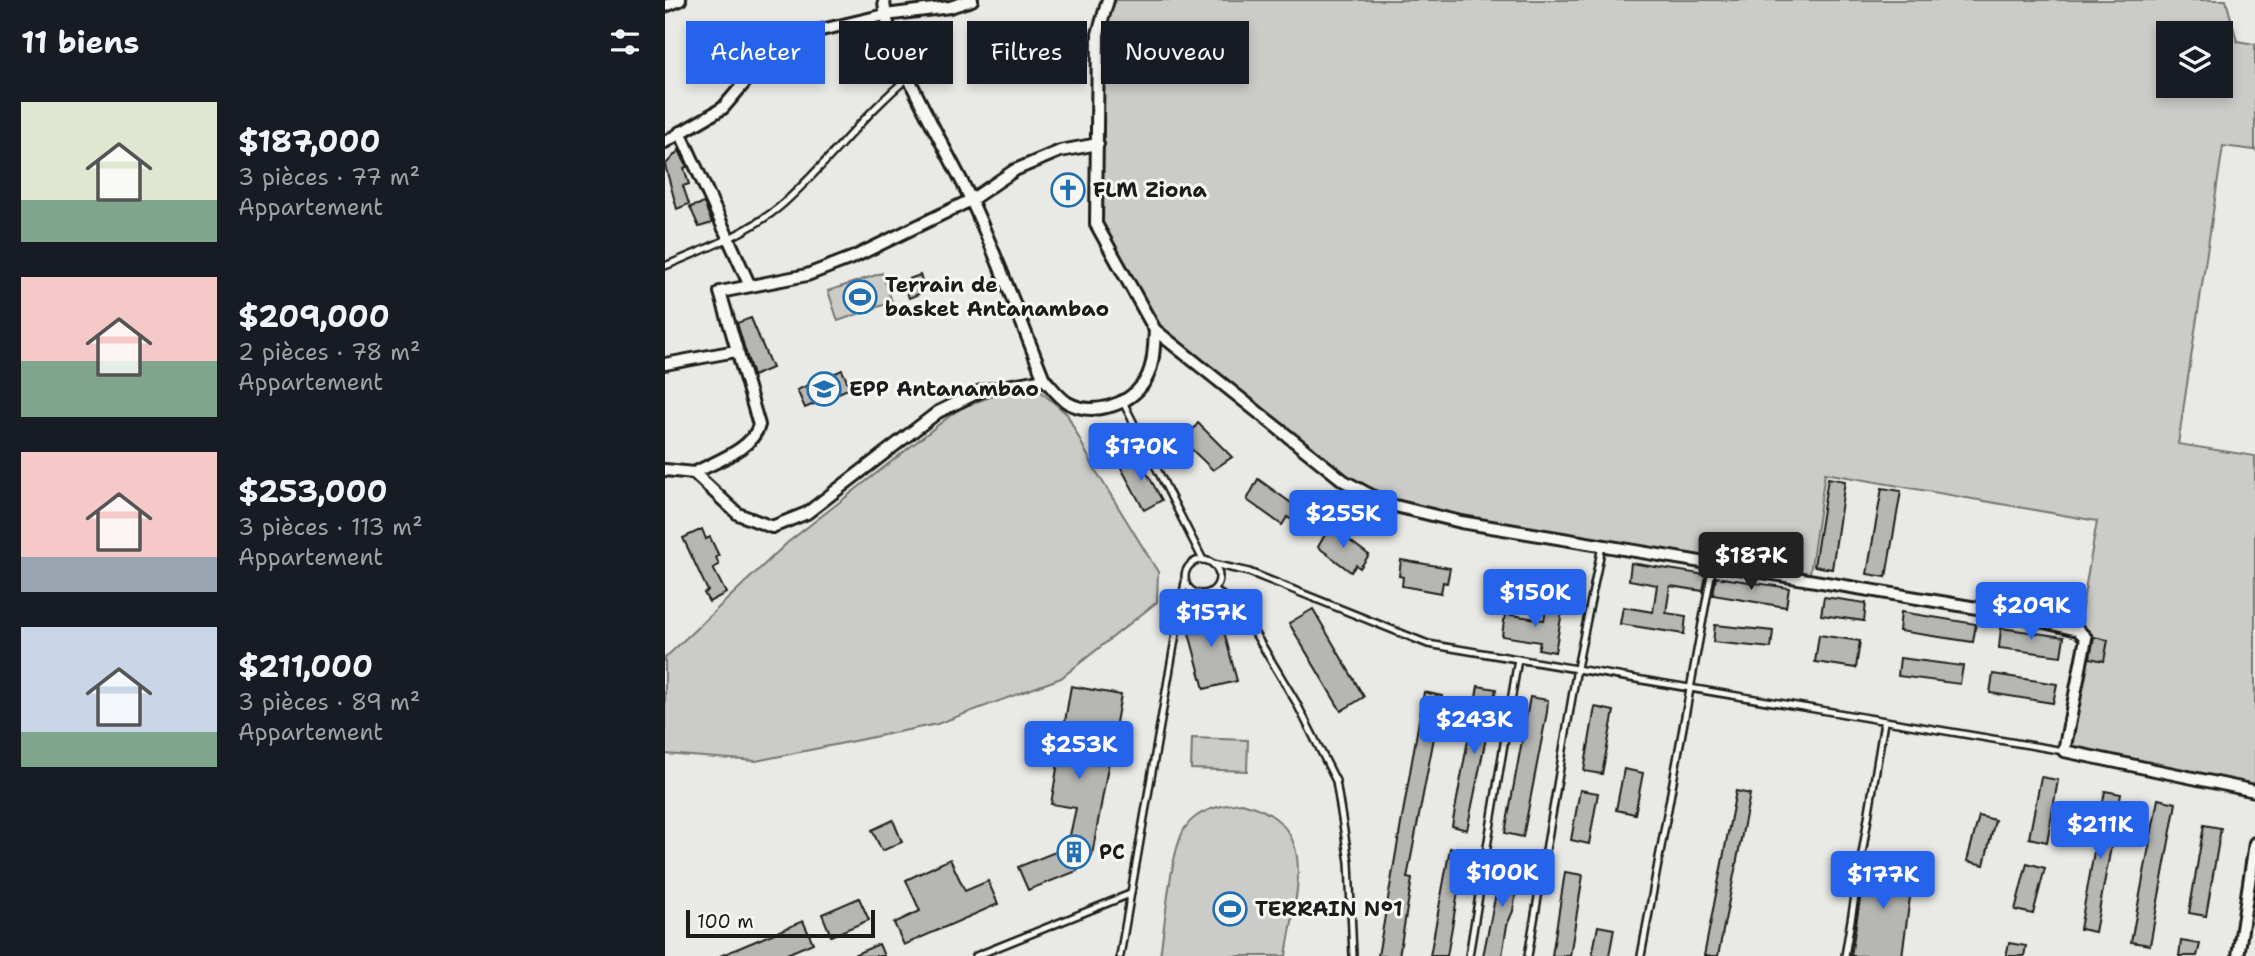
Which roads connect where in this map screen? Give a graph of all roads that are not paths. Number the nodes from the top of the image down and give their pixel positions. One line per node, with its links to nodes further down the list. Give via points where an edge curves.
1 (680, 0): 5 (street)
2 (884, 0): 6 (street)
3 (972, 0): 6 (street)
4 (1108, 0): 12 (street, via 1098,34)
5 (665, 6)
6 (885, 15): 7 (street); 10 (street, via 817,32 780,48 723,108)
7 (887, 21)
8 (900, 84): 14 (lane, via 782,205 733,236)
9 (913, 84): 13 (street)
10 (680, 132): 11 (street); 15 (street)
11 (665, 142)
12 (1098, 144): 13 (street, via 1060,151 1015,170); 16 (street, via 1096,224)
13 (971, 201): 15 (street, via 854,257 807,275); 19 (street)
14 (665, 267)
15 (750, 286): 17 (street, via 720,292)
16 (1154, 330): 20 (street, via 1154,356 1143,384); 23 (street, via 1344,481 1387,504 1461,522)
17 (736, 351): 18 (street); 22 (street, via 759,425 755,438)
18 (665, 364)
19 (1044, 379): 20 (street, via 1068,403 1098,409); 22 (street, via 981,391 938,412 807,513 772,527 738,514)
20 (1123, 402): 24 (lane)
21 (665, 470): 22 (street)
22 (694, 473)
23 (1602, 545): 26 (street); 30 (lane)
24 (1203, 560): 25 (lane); 27 (lane, via 1189,566)
25 (1213, 564): 28 (lane, via 1219,580); 29 (lane, via 1248,572 1428,644)
26 (1713, 564): 31 (lane); 33 (street, via 2001,612 2078,631 2086,638)
27 (1185, 582): 28 (lane, via 1197,594); 36 (lane)
28 (1214, 590): 39 (lane, via 1239,607 1297,702 1336,780 1349,862)
29 (1518, 659): 30 (lane); 40 (lane)
30 (1577, 668): 31 (lane); 41 (lane)
31 (1691, 688): 32 (lane); 42 (lane)
32 (1884, 722): 33 (lane); 43 (lane)
33 (2064, 751): 34 (street)
34 (2255, 792)
35 (2255, 843): 44 (street)
36 (1130, 894): 37 (lane); 38 (lane)
37 (976, 956)
38 (1120, 956)
39 (1353, 956)
40 (1469, 956)
41 (1528, 956)
42 (1641, 956)
43 (1845, 956)
44 (2238, 956)

